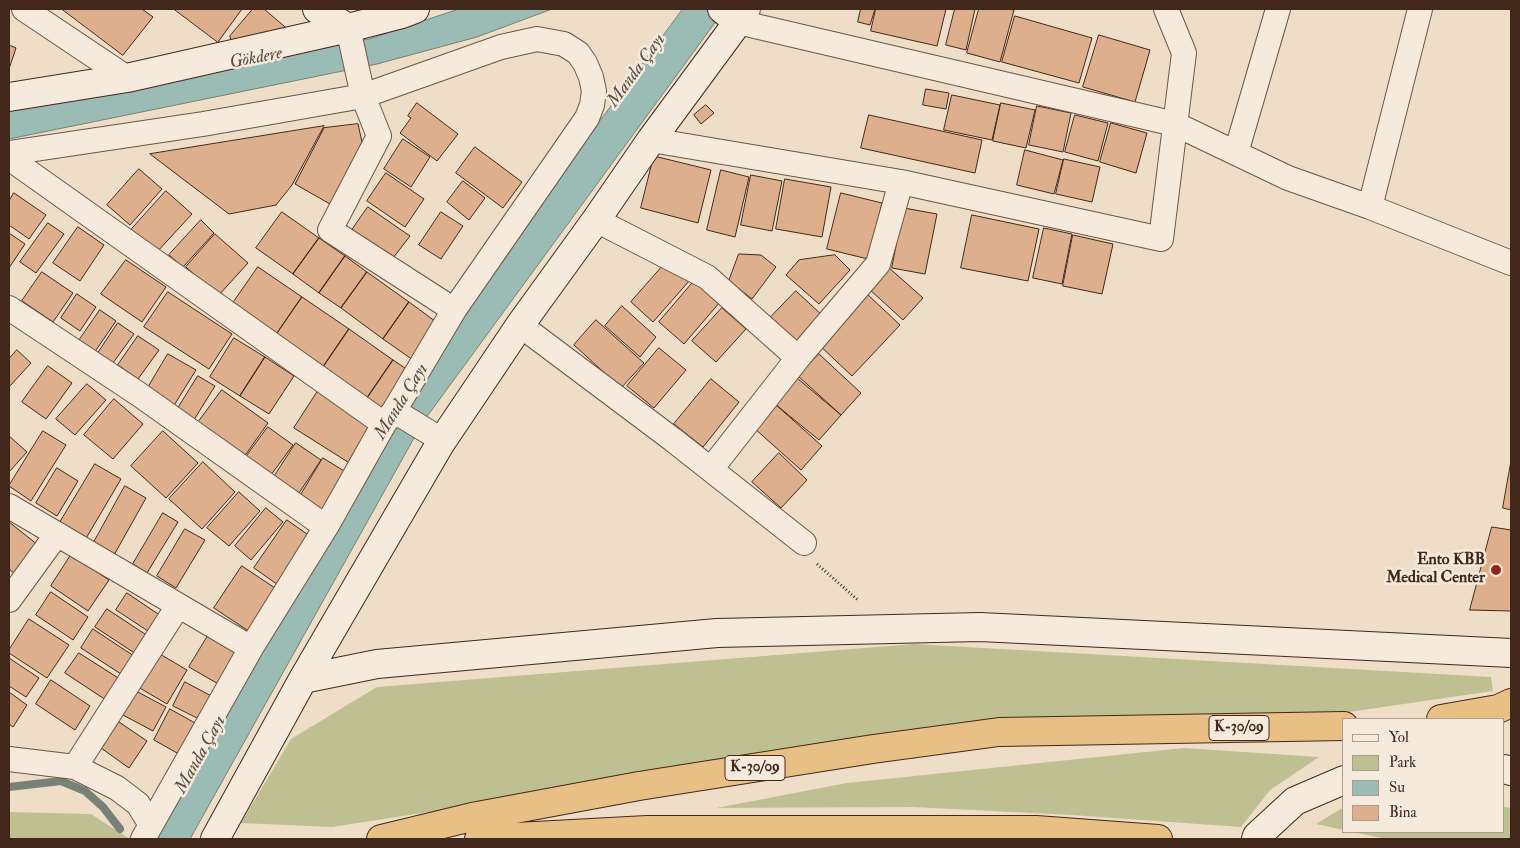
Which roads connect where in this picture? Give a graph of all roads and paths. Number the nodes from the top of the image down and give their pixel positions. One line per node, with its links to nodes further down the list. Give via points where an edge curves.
1 (24, 9): 9 (street)
2 (317, 9): 8 (street)
3 (1166, 9): 12 (street, via 1184,53)
4 (1278, 9): 15 (street)
5 (1420, 9): 18 (street)
6 (407, 10): 8 (street)
7 (734, 13): 12 (street); 13 (street)
8 (349, 34): 9 (street); 10 (street)
9 (127, 78): 11 (street)
10 (363, 96): 14 (street); 22 (street, via 379,136 330,230); 22 (street, via 501,48 537,39 564,44 578,53 591,77 594,92 587,118)
11 (9, 97)
12 (1176, 124): 15 (street); 17 (street, via 1161,239)
13 (651, 140): 17 (street); 19 (street)
14 (9, 153)
15 (1236, 153): 18 (street, via 1288,178)
16 (9, 158): 25 (street)
17 (901, 182): 24 (street, via 878,264)
18 (1370, 207): 20 (street)
19 (596, 220): 23 (street); 24 (street, via 708,277)
20 (1511, 263)
21 (9, 308): 29 (street, via 140,395)
22 (454, 310): 25 (street)
23 (520, 325): 26 (street); 27 (street)
24 (798, 358): 27 (street)
25 (389, 418): 26 (street); 29 (street)
26 (436, 439): 37 (street)
27 (710, 469): 31 (street)
28 (9, 506): 30 (street)
29 (326, 527): 35 (street)
30 (57, 534): 32 (street); 33 (street)
31 (804, 543): 34 (path, via 810,558)
32 (9, 600)
33 (178, 606): 35 (street); 42 (street)
34 (892, 629): 36 (street, via 980,627); 37 (street, via 717,633 377,664)
35 (251, 648): 44 (street)
36 (1511, 653)
37 (303, 679): 45 (street)
38 (1511, 703): 39 (highway, via 1498,709)
39 (1447, 718)
40 (1342, 726): 46 (highway, K-30/09, via 999,732 639,786 472,817)
41 (9, 759): 42 (street)
42 (75, 767): 44 (street, via 117,788 138,804)
43 (1342, 781): 49 (street, via 1295,801)
44 (147, 832)
45 (215, 839)
46 (381, 839)
47 (478, 839): 48 (highway, via 647,830 1036,830)
48 (1158, 839)
49 (1256, 839)

